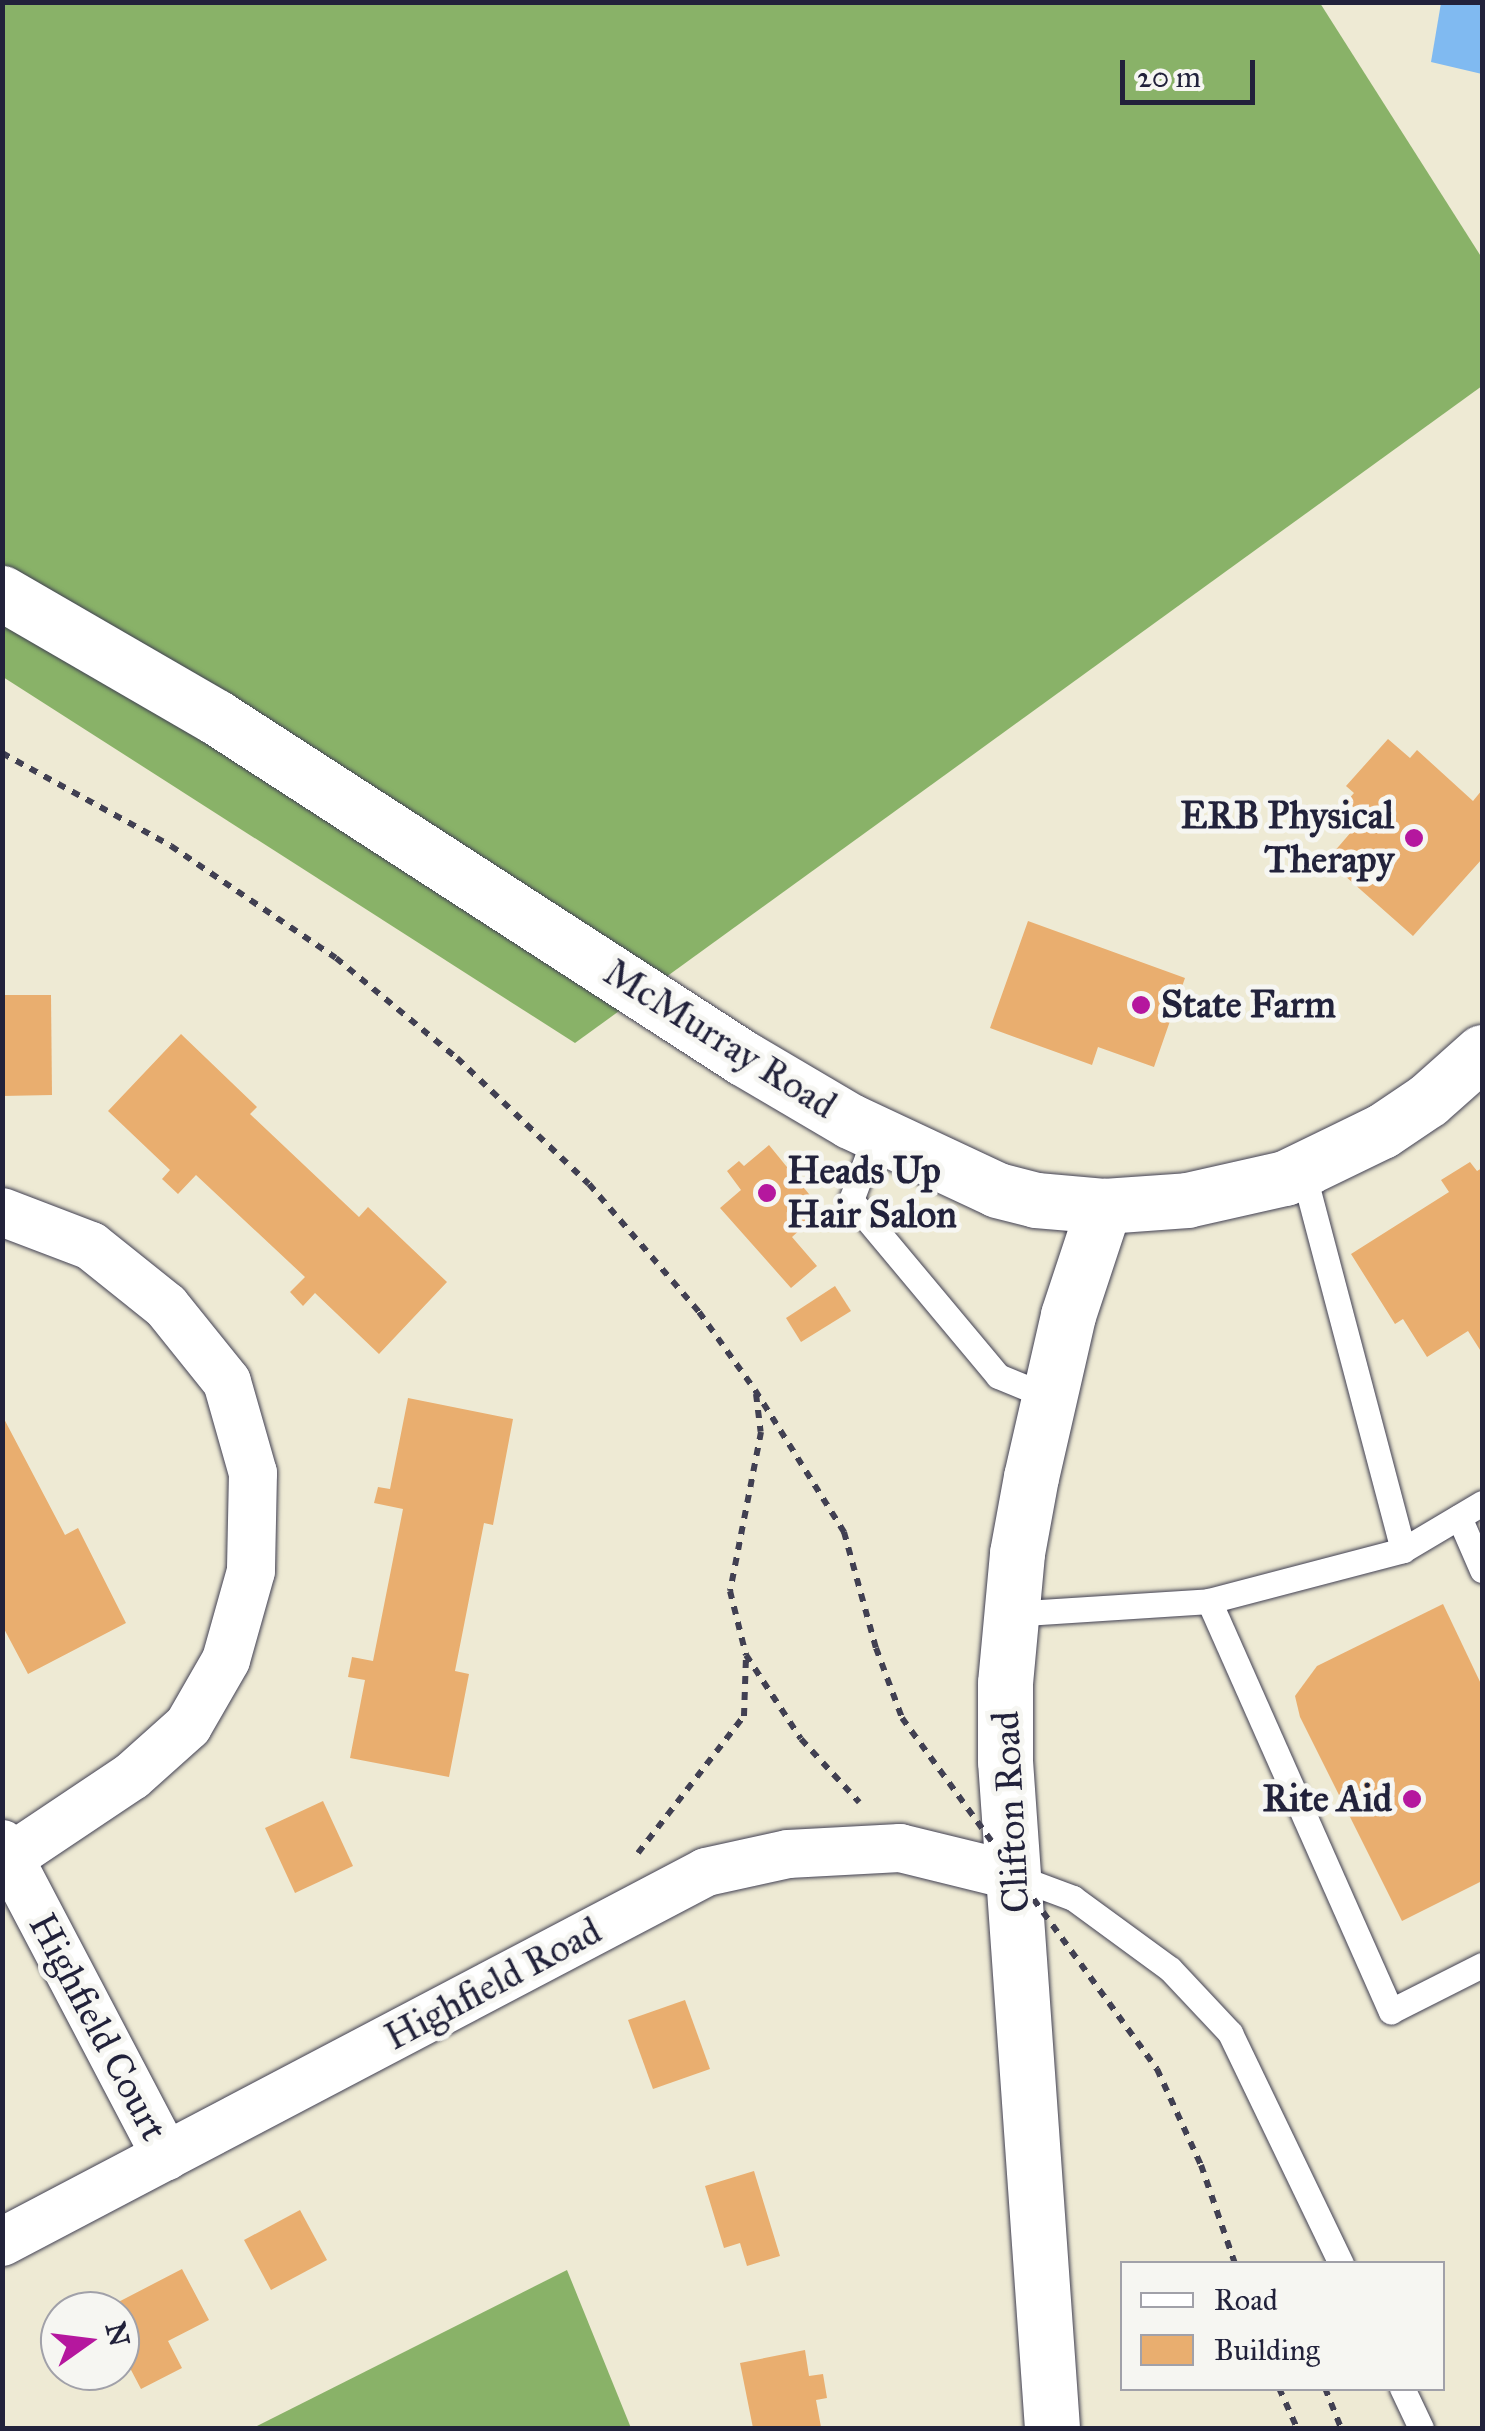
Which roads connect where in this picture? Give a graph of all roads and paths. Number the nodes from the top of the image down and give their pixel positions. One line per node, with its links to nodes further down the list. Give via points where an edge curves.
1 (2, 593): 4 (main road, McMurray Road, via 216,717 743,1058)
2 (2, 753): 8 (path, via 172,846 336,958 458,1058 589,1184 699,1312)
3 (1482, 1052): 5 (main road, McMurray Road, via 1382,1131)
4 (876, 1134): 6 (main road, McMurray Road, via 997,1190); 9 (lane, via 851,1200 998,1376)
5 (1304, 1171): 6 (main road, McMurray Road, via 1234,1192); 12 (lane)
6 (1104, 1206): 9 (main road, Clifton Road, via 1086,1250)
7 (2, 1212): 18 (street, via 91,1246 166,1306 227,1382 254,1473 251,1571 226,1660 188,1726 132,1776)
8 (755, 1390): 16 (path, via 762,1432 730,1591); 24 (path, bridge, via 844,1532 902,1718 1156,2069 1202,2166)
9 (1049, 1397): 15 (main road, Clifton Road)
10 (1482, 1504): 11 (lane)
11 (1459, 1517): 12 (lane); 13 (lane)
12 (1403, 1550): 14 (lane)
13 (1482, 1570)
14 (1208, 1601): 15 (lane); 21 (lane, via 1390,2011)
15 (1010, 1614): 19 (main road, Clifton Road, via 1005,1742)
16 (746, 1655): 17 (path, via 801,1739); 20 (path, via 744,1716 624,1872)
17 (900, 1848): 19 (street, Highfield Road); 20 (street, Highfield Road, via 788,1854 706,1872)
18 (5, 1855): 22 (street, Highfield Court)
19 (1014, 1876): 25 (lane, via 1073,1898 1170,1969 1230,2032); 29 (main road, Clifton Road)
20 (640, 1906): 22 (street, Highfield Road)
21 (1482, 1965)
22 (166, 2157): 23 (street, Highfield Road)
23 (2, 2242)
24 (1235, 2261)
25 (1339, 2261)
26 (1280, 2391): 30 (path)
27 (1326, 2391): 31 (path)
28 (1403, 2391): 32 (lane)
29 (1052, 2428)
30 (1296, 2428)
31 (1341, 2428)
32 (1421, 2428)

